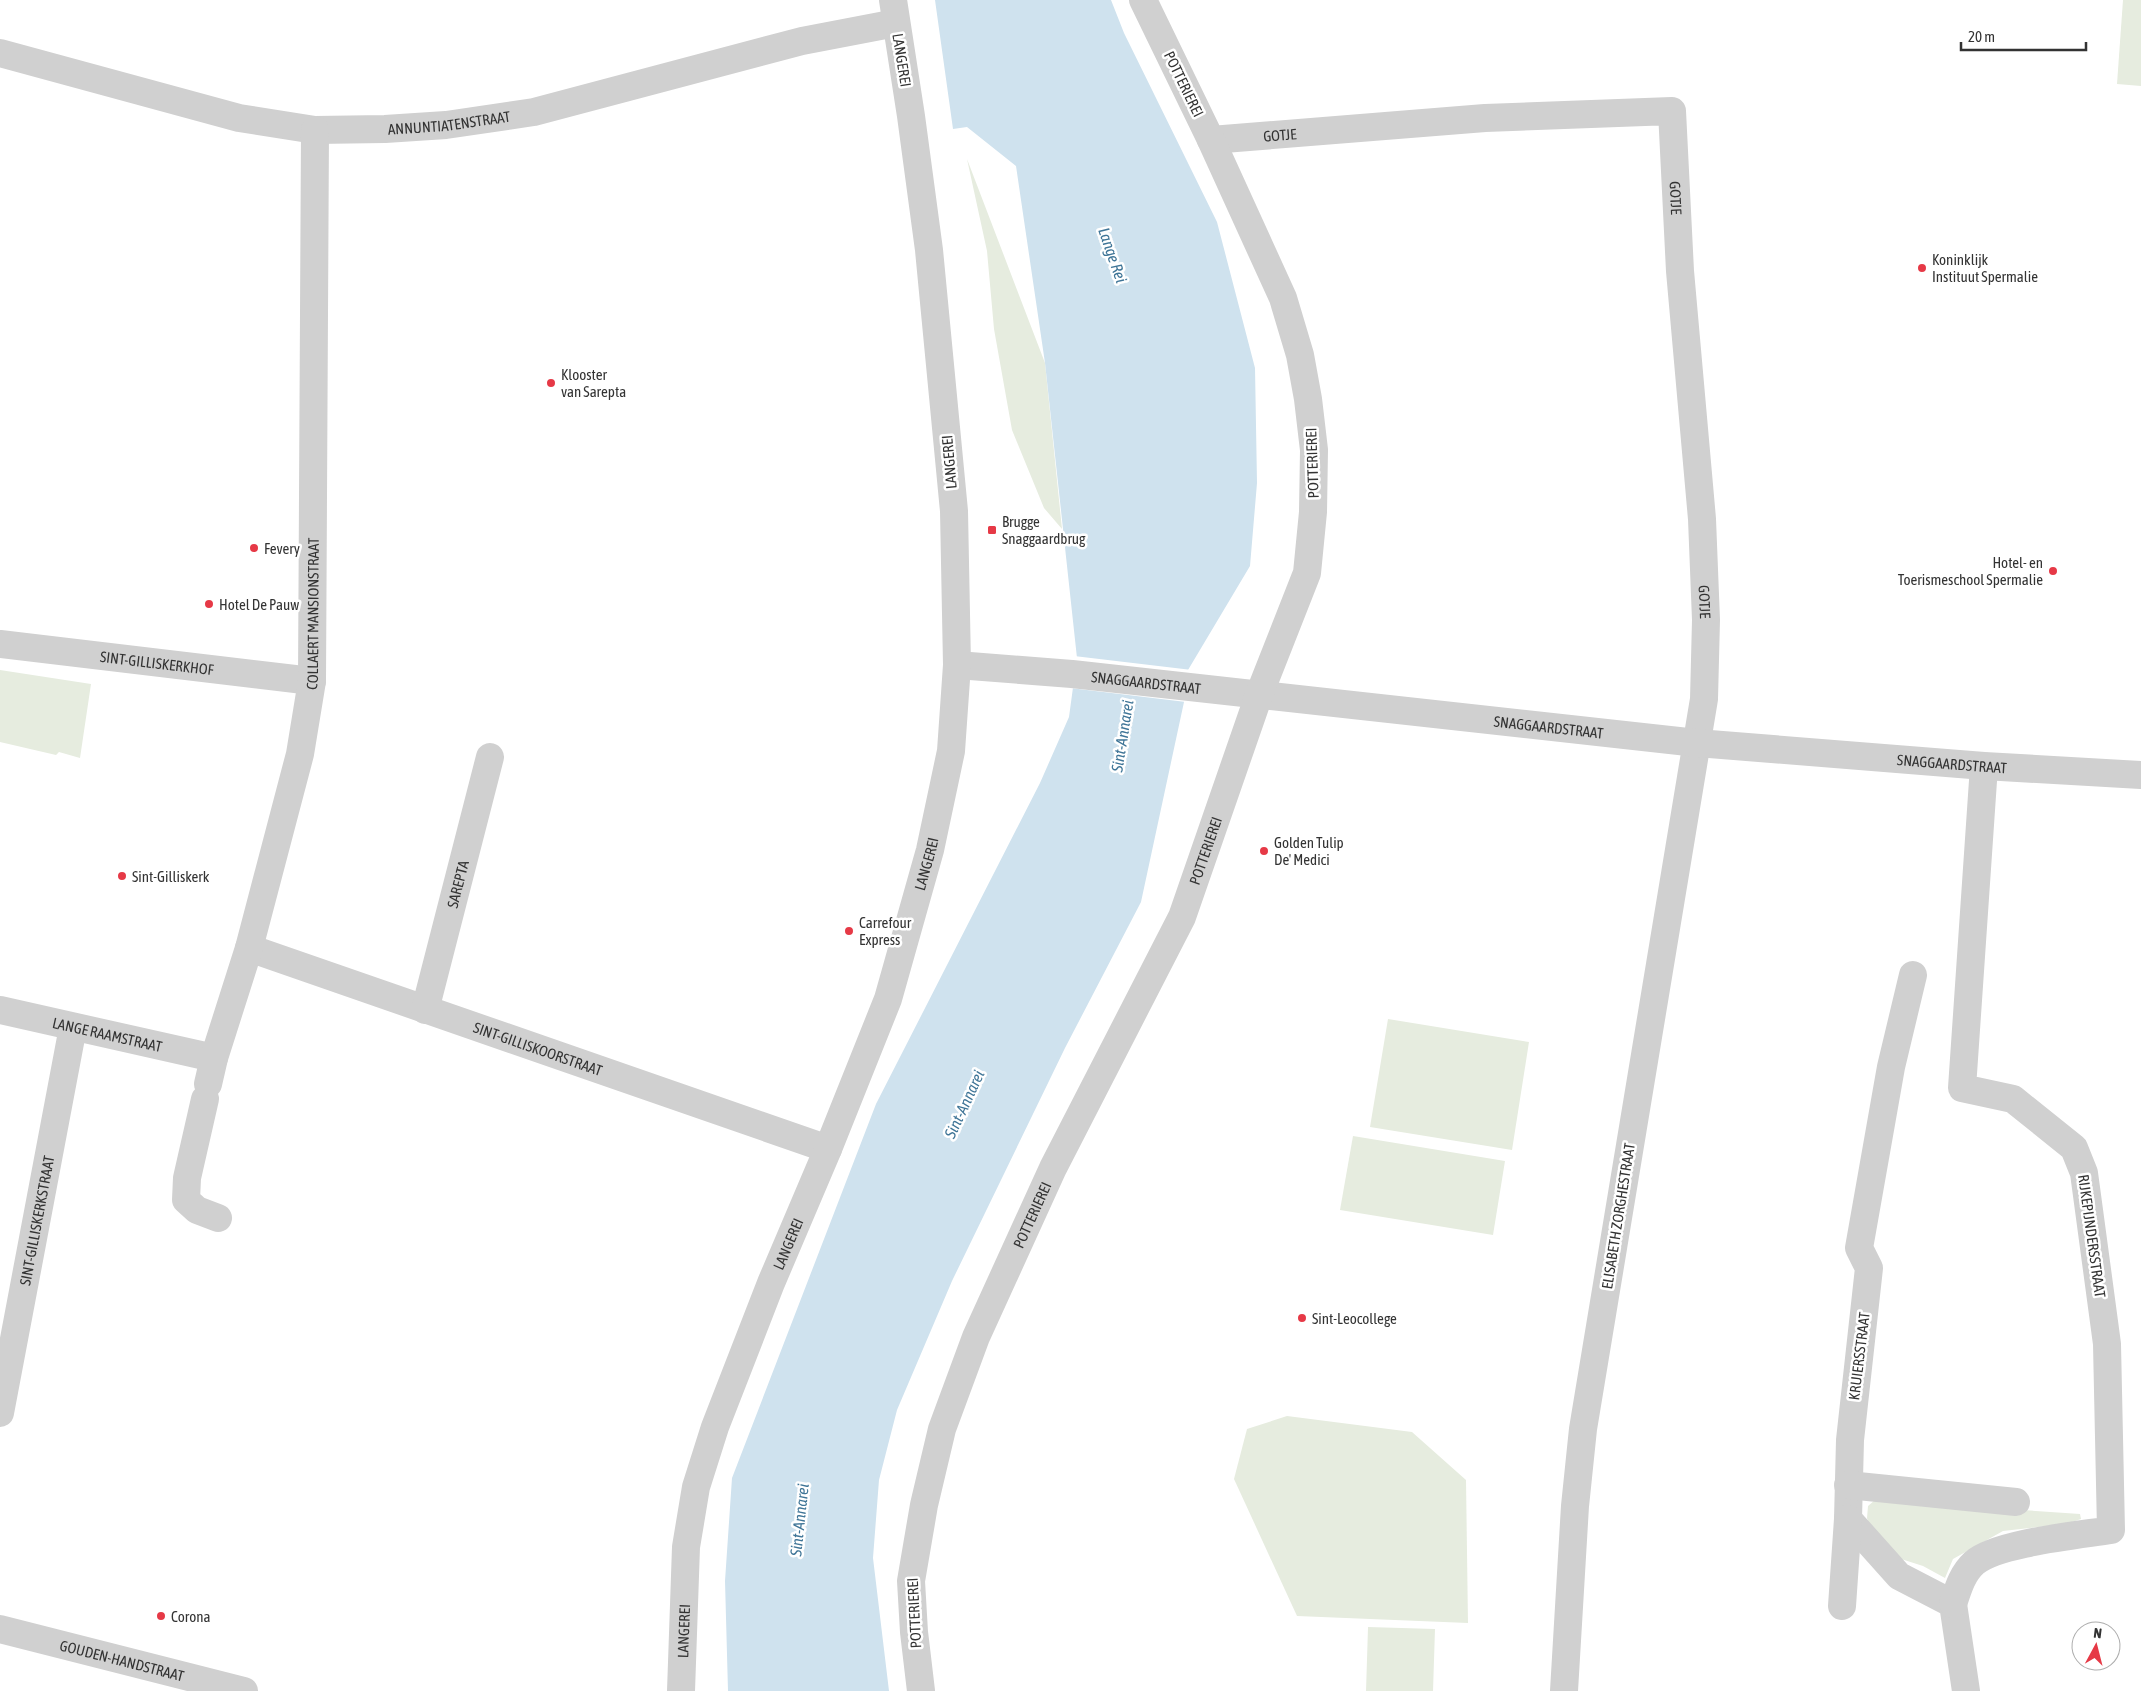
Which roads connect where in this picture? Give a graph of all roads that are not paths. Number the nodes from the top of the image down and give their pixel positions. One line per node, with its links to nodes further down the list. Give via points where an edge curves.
1 (1143, 0): 5 (street, POTTERIEREI)
2 (894, 11): 4 (street, ANNUNTIATENSTRAAT, via 802,41 534,112 446,125); 7 (street, LANGEREI, via 929,250 945,414 954,511)
3 (0, 53): 4 (street, ANNUNTIATENSTRAAT, via 239,118)
4 (315, 130): 8 (street, COLLAERT MANSIONSTRAAT)
5 (1211, 140): 9 (street, POTTERIEREI, via 1283,298 1300,355 1314,450 1313,512 1307,573); 10 (street, GOTJE, via 1485,118 1672,111 1680,270 1702,519 1706,620 1704,699)
6 (0, 644): 8 (street, SINT-GILLISKERKHOF)
7 (957, 664): 9 (street, SNAGGAARDSTRAAT); 20 (street, LANGEREI, via 952,751 930,850 888,999)
8 (312, 681): 14 (street, COLLAERT MANSIONSTRAAT, via 300,754)
9 (1259, 695): 10 (street, SNAGGAARDSTRAAT); 32 (street, POTTERIEREI, via 1182,917 1053,1168 976,1337 942,1428 911,1581)
10 (1697, 744): 12 (street, SNAGGAARDSTRAAT); 33 (street, ELISABETH ZORGHESTRAAT, via 1583,1429)
11 (490, 757): 17 (street, SAREPTA)
12 (1984, 766): 13 (street, SNAGGAARDSTRAAT); 27 (street, RIJKEPIJNDERSSTRAAT, via 1962,1088 2013,1099 2074,1148 2084,1173 2107,1344 2111,1530 1999,1550 1975,1562 1962,1579)
13 (2141, 775)
14 (249, 948): 17 (street, SINT-GILLISKOORSTRAAT); 19 (street, COLLAERT MANSIONSTRAAT)
15 (1913, 974): 24 (street, KRUIERSSTRAAT, via 1891,1066 1859,1248 1869,1268)
16 (0, 1010): 18 (street, LANGE RAAMSTRAAT)
17 (425, 1010): 20 (street, SINT-GILLISKOORSTRAAT)
18 (74, 1027): 19 (street, LANGE RAAMSTRAAT); 22 (street, SINT-GILLISKERKSTRAAT)
19 (209, 1080): 21 (street, COLLAERT MANSIONSTRAAT, via 187,1178 186,1200 197,1210)
20 (828, 1149): 31 (street, LANGEREI, via 725,1400 696,1487 686,1547)
21 (218, 1218)
22 (3, 1378): 23 (street, SINT-GILLISKERKSTRAAT)
23 (0, 1413)
24 (1848, 1485): 25 (street); 26 (street, KRUIERSSTRAAT)
25 (2016, 1502)
26 (1848, 1519): 27 (street, via 1899,1576); 28 (street, KRUIERSSTRAAT)
27 (1954, 1604): 34 (street)
28 (1842, 1606)
29 (0, 1629): 30 (street, GOUDEN-HANDSTRAAT)
30 (244, 1691)
31 (681, 1691)
32 (921, 1691)
33 (1564, 1691)
34 (1966, 1691)

